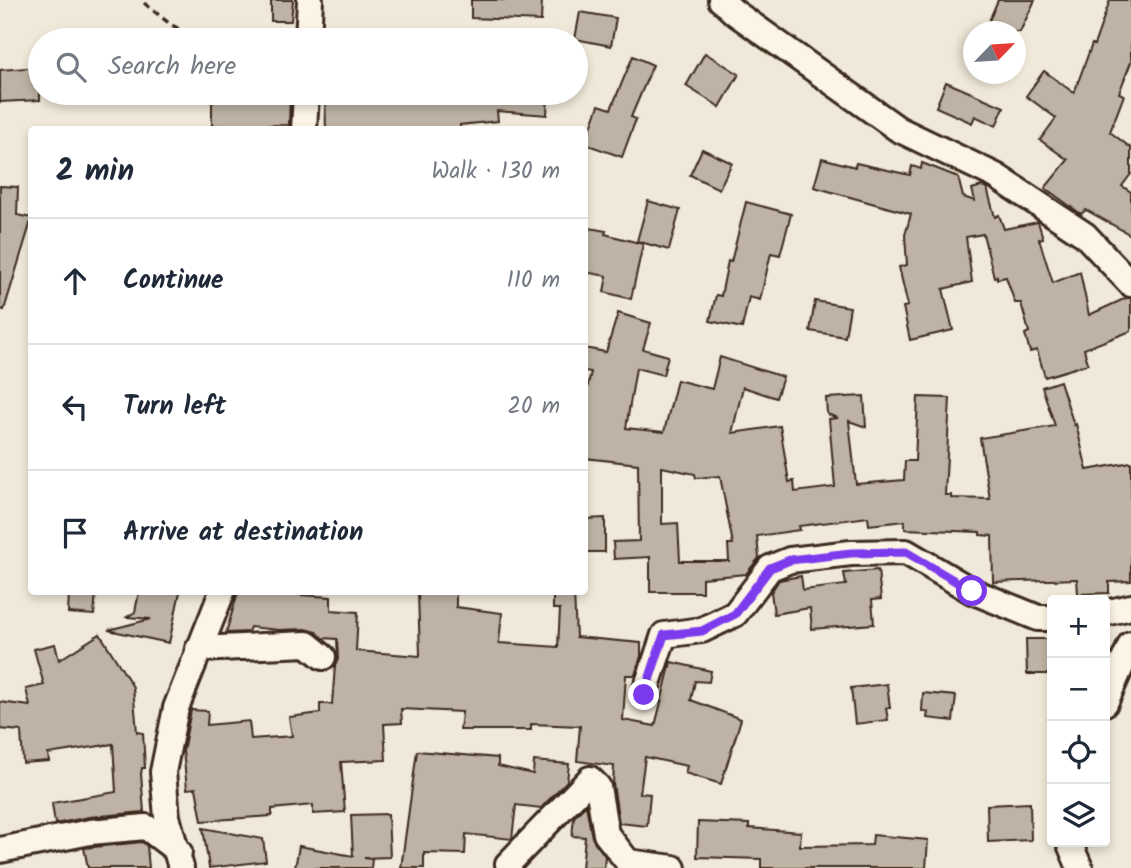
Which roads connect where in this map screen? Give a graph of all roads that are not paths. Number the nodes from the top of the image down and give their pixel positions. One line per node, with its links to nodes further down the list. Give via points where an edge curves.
1 (310, 0): 3 (street)
2 (721, 0): 6 (street, via 898,129 996,176 1085,234)
3 (309, 28)
4 (305, 105): 5 (street)
5 (304, 126)
6 (1131, 284)
7 (221, 595): 12 (street)
8 (1131, 607): 9 (street)
9 (1110, 612)
10 (1047, 618): 15 (street, via 972,591 906,552 790,560 770,568 735,614 702,631 664,635)
11 (1131, 644): 14 (street)
12 (198, 649): 13 (street, via 307,644); 18 (street, via 176,708 163,772 167,817)
13 (323, 657)
14 (1110, 692)
15 (644, 695)
16 (1071, 847): 21 (street)
17 (0, 850): 18 (street, via 90,832 146,827)
18 (180, 860)
19 (509, 868): 20 (street, via 590,779 598,787 606,834 628,862)
20 (673, 868)
21 (1080, 868)

